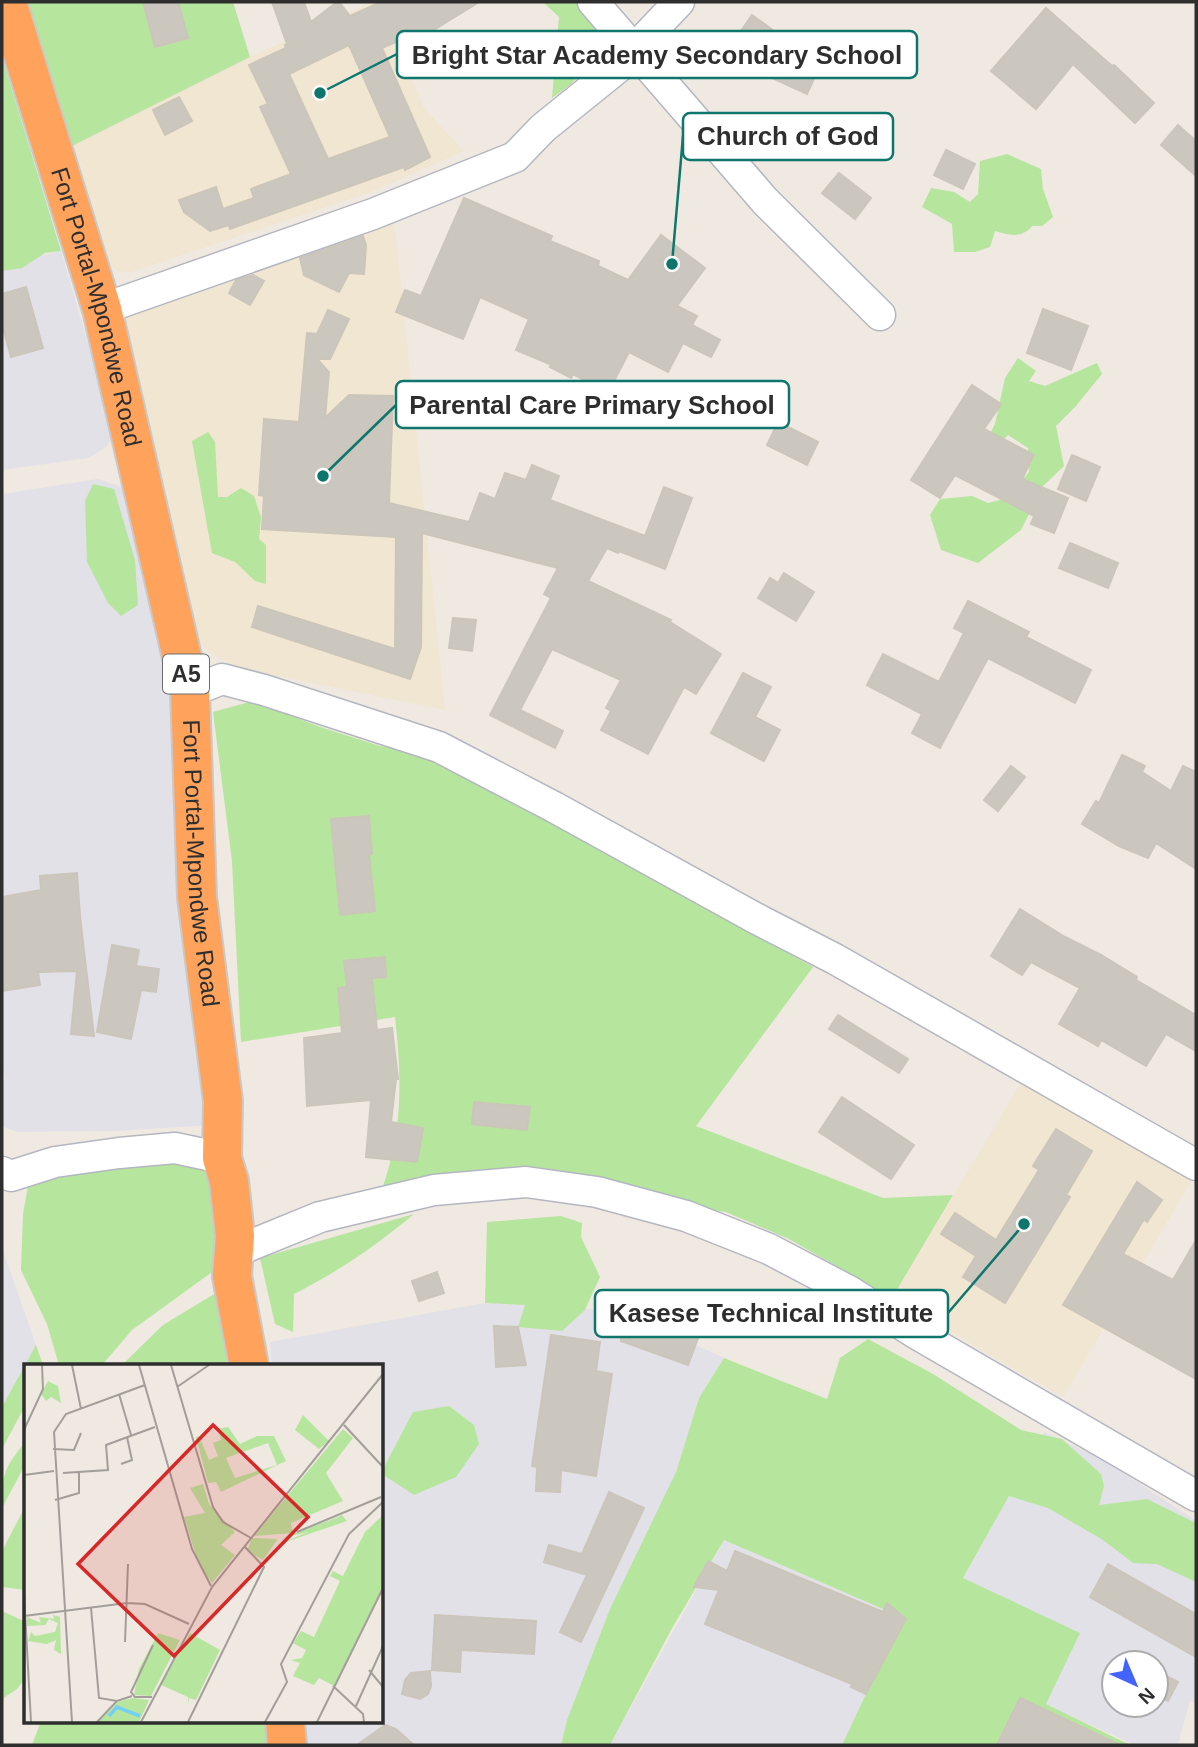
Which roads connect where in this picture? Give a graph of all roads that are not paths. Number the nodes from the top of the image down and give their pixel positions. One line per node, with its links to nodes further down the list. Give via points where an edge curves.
1 (6, 2): 5 (highway, Fort Portal-Mpondwe Road / A5)
2 (593, 2): 4 (street)
3 (679, 2): 4 (street)
4 (636, 53): 5 (street, via 543,128 515,157 373,214); 6 (street, via 765,201)
5 (102, 309): 7 (highway, Fort Portal-Mpondwe Road / A5)
6 (880, 315)
7 (190, 692): 8 (highway, Fort Portal-Mpondwe Road / A5, via 197,897 223,1101); 9 (street, via 222,678 439,747 835,959)
8 (222, 1158): 10 (street, via 164,1149 55,1161 11,1176); 11 (highway, Fort Portal-Mpondwe Road / A5, via 235,1236)
9 (1196, 1165)
10 (2, 1172)
11 (232, 1262): 12 (highway, Fort Portal-Mpondwe Road / A5); 13 (street, via 244,1248 320,1217 434,1190 526,1182 597,1192 686,1216 769,1249 849,1291)
12 (249, 1364)
13 (1196, 1496)
14 (285, 1722): 15 (highway)
15 (287, 1745)

